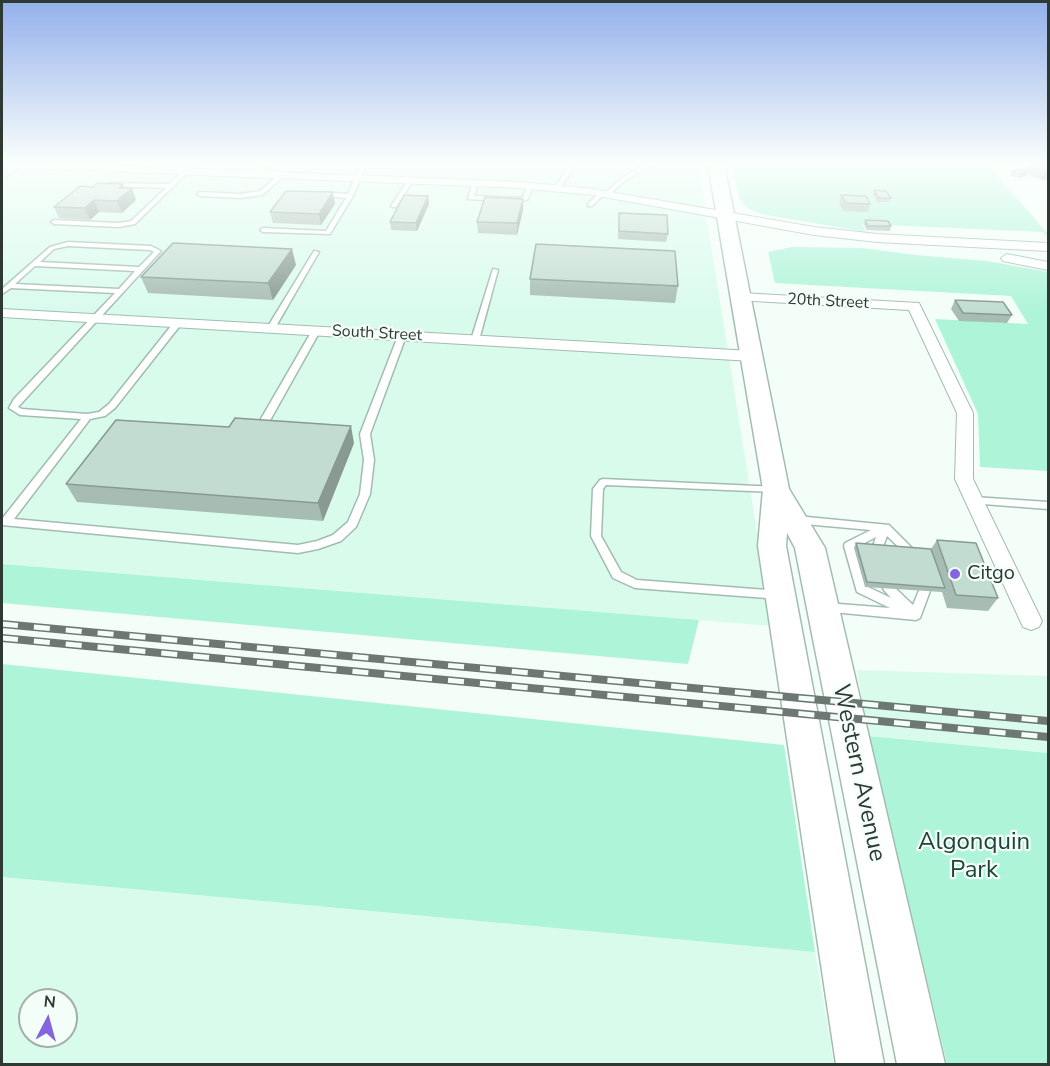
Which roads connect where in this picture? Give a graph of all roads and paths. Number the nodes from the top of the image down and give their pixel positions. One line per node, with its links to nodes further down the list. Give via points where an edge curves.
1 (142, 214): 5 (lane, via 133,223 119,225)
2 (339, 214): 6 (lane, via 328,232)
3 (719, 214): 4 (street)
4 (726, 215): 7 (street); 19 (main road, Western Avenue)
5 (54, 222)
6 (263, 230)
7 (814, 231): 8 (street); 10 (street, via 936,253)
8 (1048, 247)
9 (316, 252): 23 (lane)
10 (1007, 258): 11 (street); 13 (street)
11 (1048, 258)
12 (34, 264): 14 (lane); 14 (lane, via 52,248 68,244 158,251); 16 (lane)
13 (1048, 266)
14 (141, 269): 17 (lane)
15 (495, 270): 26 (lane)
16 (9, 286): 17 (lane); 18 (lane)
17 (122, 291): 21 (lane)
18 (2, 292)
19 (741, 297): 27 (main road, Western Avenue); 30 (street, 20th Street, via 914,306 964,412 964,479)
20 (2, 313): 21 (street, South Street)
21 (96, 318): 22 (street, South Street); 28 (lane, via 13,408 20,412)
22 (178, 323): 23 (street, South Street); 28 (lane, via 112,406 102,414)
23 (271, 328): 24 (street, South Street)
24 (316, 331): 25 (street, South Street); 29 (lane)
25 (402, 336): 26 (street, South Street); 28 (lane, via 365,434 369,460 365,494 352,524 337,538 318,545 298,549 6,522)
26 (475, 340): 27 (street, South Street)
27 (752, 356): 31 (main road, Western Avenue)
28 (87, 417)
29 (263, 424)
30 (974, 501): 32 (lane); 41 (street)
31 (785, 504): 33 (lane); 38 (main road, Western Avenue, via 771,546); 38 (lane, via 603,482 598,489 596,536 617,575 635,584); 39 (main road, Western Avenue, via 810,548)
32 (1048, 506)
33 (885, 528): 34 (lane); 35 (lane); 40 (lane, via 849,546 861,589)
34 (876, 549)
35 (910, 550)
36 (889, 589): 40 (lane)
37 (924, 591): 40 (lane)
38 (780, 595): 42 (main road, Western Avenue)
39 (823, 608): 40 (lane); 43 (main road, Western Avenue)
40 (916, 615)
41 (1031, 621)
42 (860, 1065)
43 (921, 1065)

